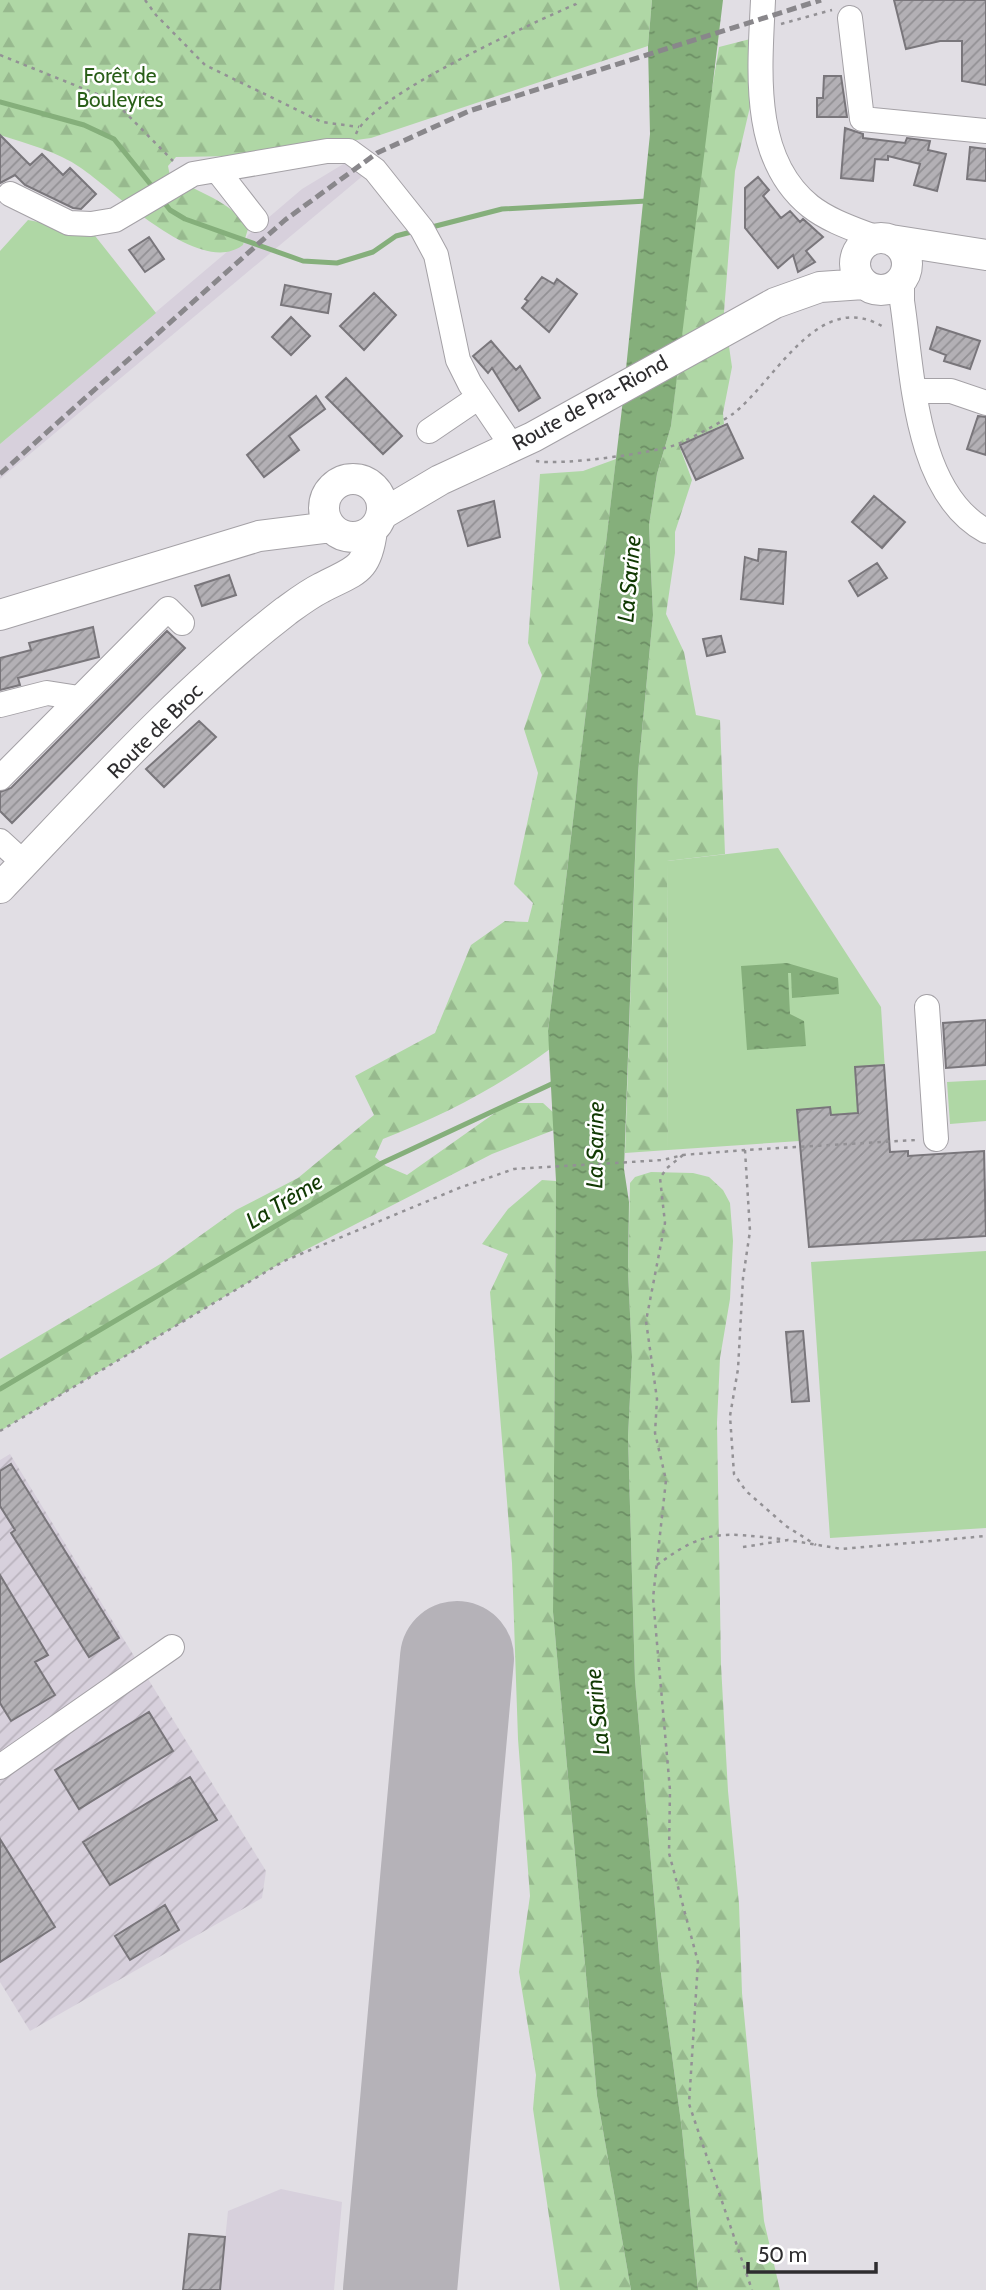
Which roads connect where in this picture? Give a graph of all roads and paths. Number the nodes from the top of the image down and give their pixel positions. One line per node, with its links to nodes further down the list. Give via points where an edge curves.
1 (145, 0): 7 (path, via 205,65 322,122)
2 (578, 0): 7 (path, via 417,84)
3 (763, 0): 5 (street)
4 (847, 12): 5 (path); 8 (street, via 862,119)
5 (762, 31): 14 (street, via 765,122 771,152 803,200)
6 (0, 55): 10 (path, via 114,102 165,154)
7 (359, 127): 9 (path)
8 (986, 131)
9 (349, 151): 10 (street); 17 (street, via 375,170 422,229 436,255 454,348)
10 (205, 172): 11 (street, via 115,220 91,224 69,223); 12 (street)
11 (10, 194)
12 (256, 220)
13 (982, 254): 14 (main road, Route de Pra-Riond)
14 (876, 259): 15 (street); 20 (main road, Route de Pra-Riond, via 737,322)
15 (906, 329): 16 (street); 20 (path, via 896,335 868,317 830,320 802,340 734,413 676,444 538,462)
16 (916, 391): 18 (street, via 951,391); 24 (street, via 925,448 944,488)
17 (479, 397): 19 (street); 20 (street)
18 (986, 403)
19 (429, 431)
20 (512, 446): 22 (main road, Route de Pra-Riond)
21 (326, 498): 22 (main road, Route de Pra-Riond, via 333,486 345,480 363,481); 23 (main road, via 324,512); 25 (main road, Route de Pra-Riond)
22 (376, 511): 23 (main road, Route de Pra-Riond, via 357,537); 26 (main road, Route de Broc, via 368,554 358,570)
23 (335, 531): 25 (main road, Route de Pra-Riond); 26 (main road, Route de Broc, via 343,544 342,562)
24 (986, 531)
25 (259, 537): 27 (main road, Route de Pra-Riond)
26 (322, 588): 33 (main road, Route de Broc, via 234,653)
27 (0, 615)
28 (182, 623): 29 (street, via 167,609)
29 (79, 698): 30 (street, via 47,693); 31 (street)
30 (0, 705)
31 (0, 778)
32 (0, 841): 33 (street)
33 (24, 863): 34 (main road, Route de Broc)
34 (0, 888)
35 (927, 1007): 36 (street)
36 (936, 1139): 37 (path)
37 (745, 1150): 38 (path); 42 (path, via 750,1231 730,1416 734,1474 786,1527)
38 (683, 1155): 39 (path, via 659,1161 509,1170 435,1198 284,1261); 44 (path, via 660,1178 665,1223 646,1321 657,1399 655,1433 666,1480)
39 (0, 1431)
40 (986, 1536): 42 (path, via 842,1549)
41 (788, 1540): 42 (path); 43 (path); 44 (path, via 723,1533 683,1545)
42 (816, 1545)
43 (743, 1547)
44 (657, 1565): 47 (path, via 653,1598 670,1790 669,1853 698,1962 689,2104)
45 (172, 1647): 46 (street)
46 (0, 1767)
47 (752, 2290)

